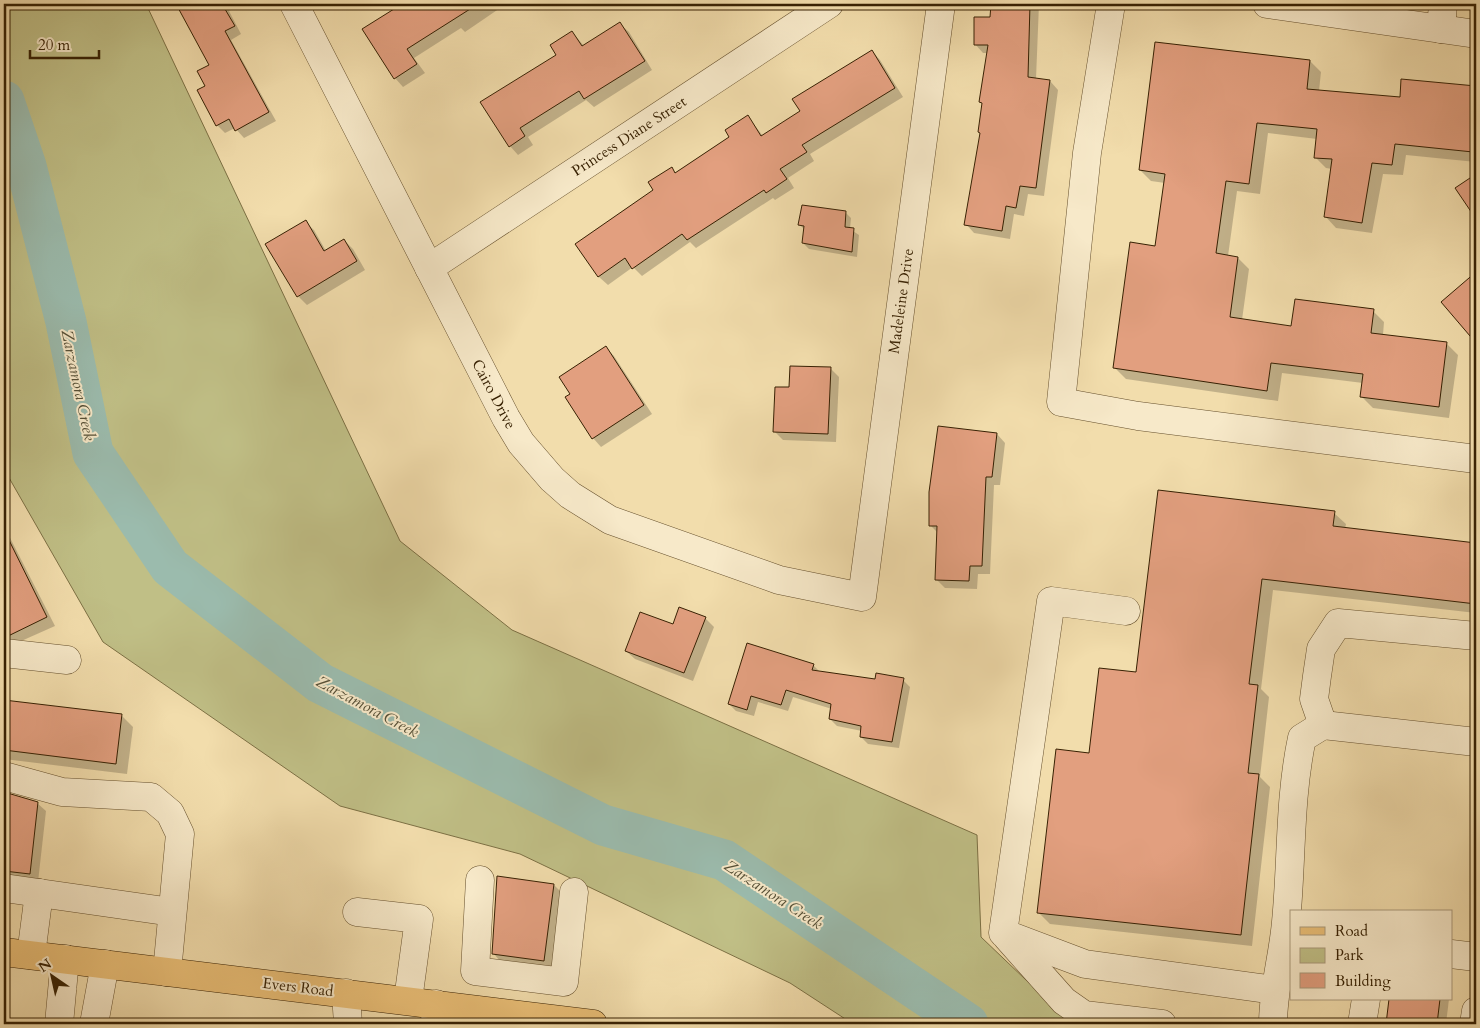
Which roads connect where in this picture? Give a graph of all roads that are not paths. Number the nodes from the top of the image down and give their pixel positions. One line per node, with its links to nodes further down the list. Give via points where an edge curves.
1 (296, 4): 8 (street, Cairo Drive)
2 (829, 4): 8 (street, Princess Diane Street)
3 (941, 4): 10 (street, Madeleine Drive)
4 (1111, 4): 9 (street, via 1087,153 1061,402 1138,416)
5 (1267, 4): 6 (street)
6 (1442, 17): 7 (street)
7 (1476, 34)
8 (429, 268): 10 (street, Cairo Drive, via 521,443 552,480 570,495 610,520 779,580)
9 (1476, 458)
10 (862, 597)
11 (1126, 611): 25 (street, via 1050,601)
12 (1476, 636): 15 (street, via 1338,623 1321,649 1314,699)
13 (4, 653): 14 (street)
14 (67, 660)
15 (1323, 724): 16 (street); 24 (street, via 1302,738 1295,772)
16 (1476, 742)
17 (4, 776): 22 (street, via 62,792 152,797 170,813 180,834)
18 (480, 880): 33 (street, via 475,971)
19 (4, 888): 21 (street)
20 (574, 892): 33 (street, via 564,982)
21 (39, 893): 22 (street); 28 (street)
22 (172, 912): 32 (street)
23 (357, 912): 36 (street, via 419,919)
24 (1289, 926): 34 (street)
25 (1003, 933): 34 (street, via 1085,964); 46 (street, via 1064,1001 1084,1015)
26 (4, 952): 28 (main road, Evers Road)
27 (1452, 954): 29 (street)
28 (31, 955): 30 (main road, Evers Road)
29 (1476, 957)
30 (66, 959): 31 (main road, Evers Road); 42 (street)
31 (105, 964): 32 (main road, Evers Road); 43 (street)
32 (167, 972): 35 (main road, Evers Road)
33 (510, 975): 39 (street)
34 (1274, 990): 47 (street)
35 (346, 993): 36 (main road, Evers Road); 44 (street)
36 (408, 1000): 40 (main road, Evers Road)
37 (1366, 1000): 48 (street)
38 (1476, 1011): 49 (street)
39 (505, 1013): 40 (main road, Evers Road); 41 (main road, Evers Road)
40 (436, 1014)
41 (551, 1022): 45 (main road, Evers Road)
42 (59, 1024)
43 (94, 1024)
44 (348, 1024)
45 (593, 1024)
46 (1162, 1024)
47 (1273, 1024)
48 (1362, 1024)
49 (1474, 1024)

